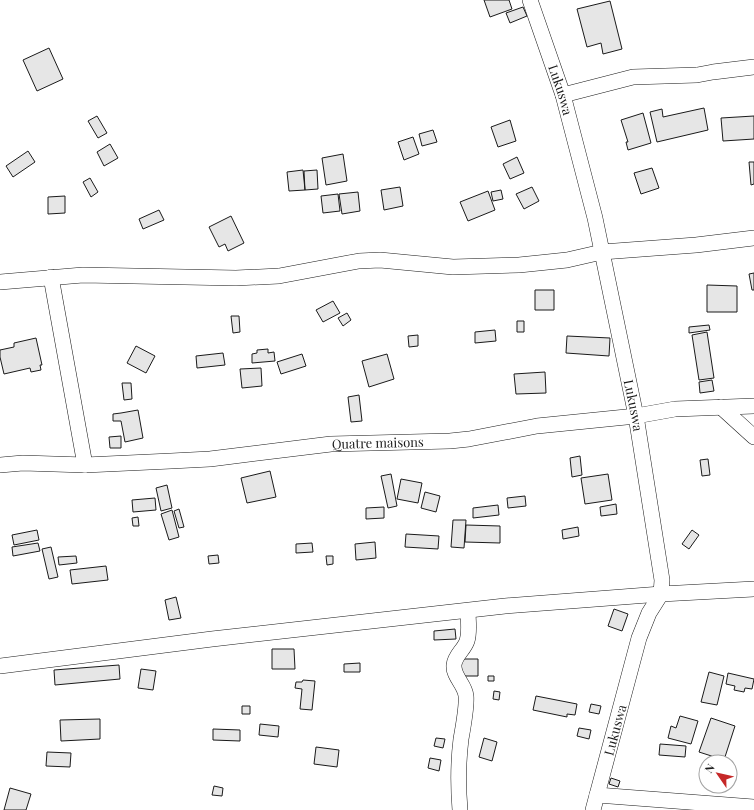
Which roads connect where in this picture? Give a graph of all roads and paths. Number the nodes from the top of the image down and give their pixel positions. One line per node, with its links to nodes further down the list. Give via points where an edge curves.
1 (530, 0): 3 (street, Lukuswa)
2 (754, 67): 3 (street, via 697,75 633,77)
3 (563, 95): 5 (street, Lukuswa)
4 (754, 238): 5 (street)
5 (602, 252): 6 (street, via 567,260 518,265 453,267 380,260 359,261 279,276 236,278); 10 (street, Lukuswa)
6 (51, 277): 7 (street); 13 (street)
7 (0, 282)
8 (754, 406): 9 (street, Quatre maisons)
9 (721, 407): 10 (street, Quatre maisons, via 675,409); 11 (street)
10 (636, 416): 13 (street, Quatre maisons, via 537,426 450,441 331,444 210,459); 15 (street, Lukuswa, via 662,580)
11 (754, 437)
12 (0, 465): 13 (street, Quatre maisons)
13 (85, 465)
14 (754, 589): 15 (street)
15 (661, 594): 16 (street); 18 (street, Lukuswa, via 644,624)
16 (468, 611): 17 (street, via 212,639); 20 (street, via 468,636 454,664 455,674 466,696 458,787)
17 (0, 666)
18 (597, 795): 19 (street); 21 (street, Lukuswa)
19 (754, 807)
20 (460, 810)
21 (593, 810)

